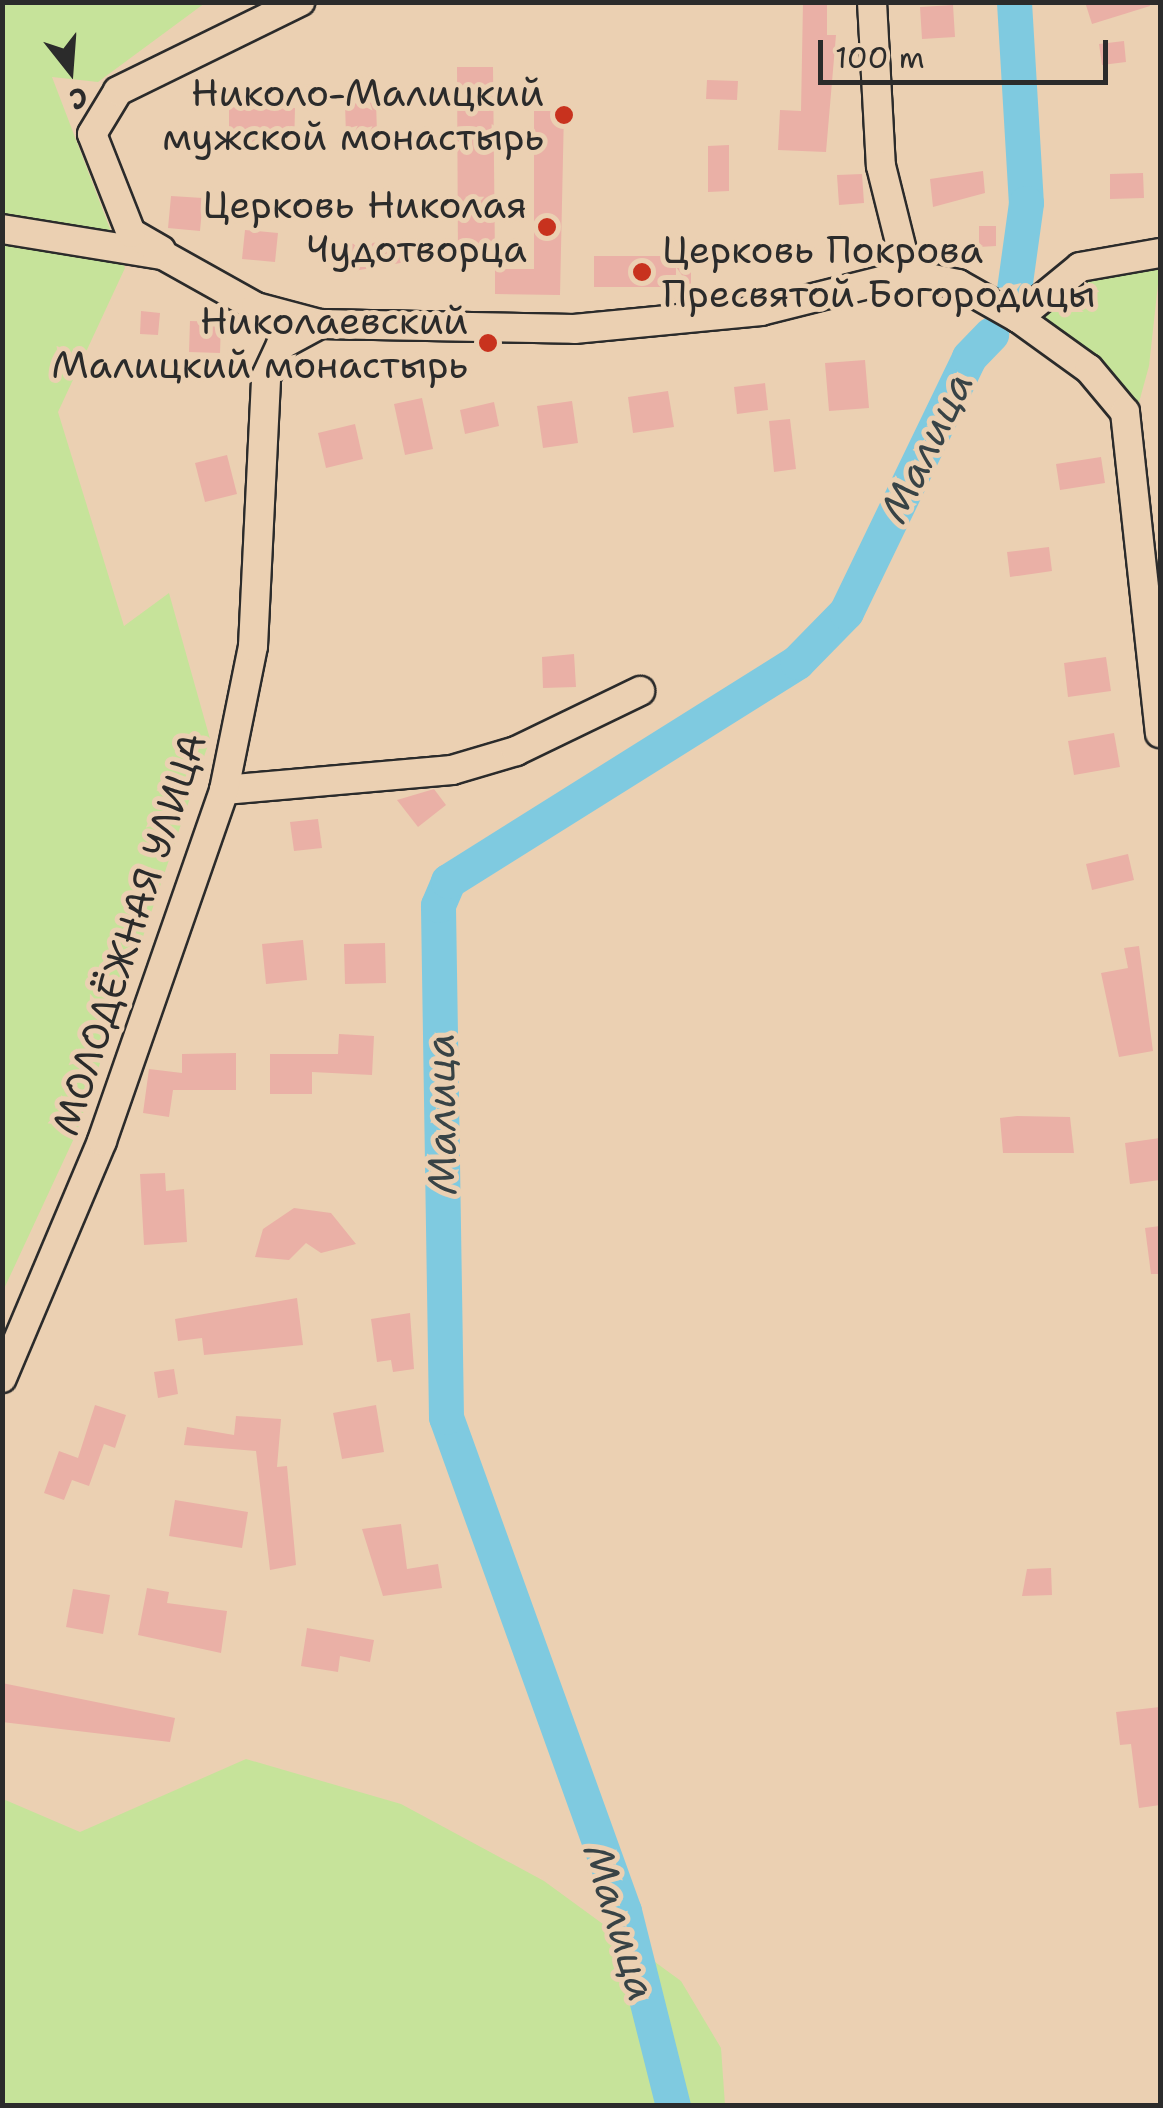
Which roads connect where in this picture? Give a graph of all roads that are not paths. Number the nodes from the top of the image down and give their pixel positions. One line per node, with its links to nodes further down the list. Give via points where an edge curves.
1 (300, 2): 5 (street, via 118,91 92,134 132,234)
2 (872, 2): 6 (street, via 881,166)
3 (2, 229): 5 (street)
4 (1160, 254): 8 (street, via 1080,268)
5 (180, 261): 7 (street)
6 (908, 274): 8 (street, via 958,284); 9 (street, via 760,311 574,330)
7 (256, 307): 9 (street); 10 (street, МОЛОДЁЖНАЯ УЛИЦА)
8 (1018, 318): 12 (street, via 1088,369 1126,412)
9 (320, 324): 10 (street, via 282,345)
10 (266, 377): 13 (street, МОЛОДЁЖНАЯ УЛИЦА, via 253,646)
11 (640, 691): 13 (street, via 516,752 452,770 320,788)
12 (1160, 733)
13 (224, 790): 14 (street, МОЛОДЁЖНАЯ УЛИЦА, via 102,1141)
14 (2, 1378)

